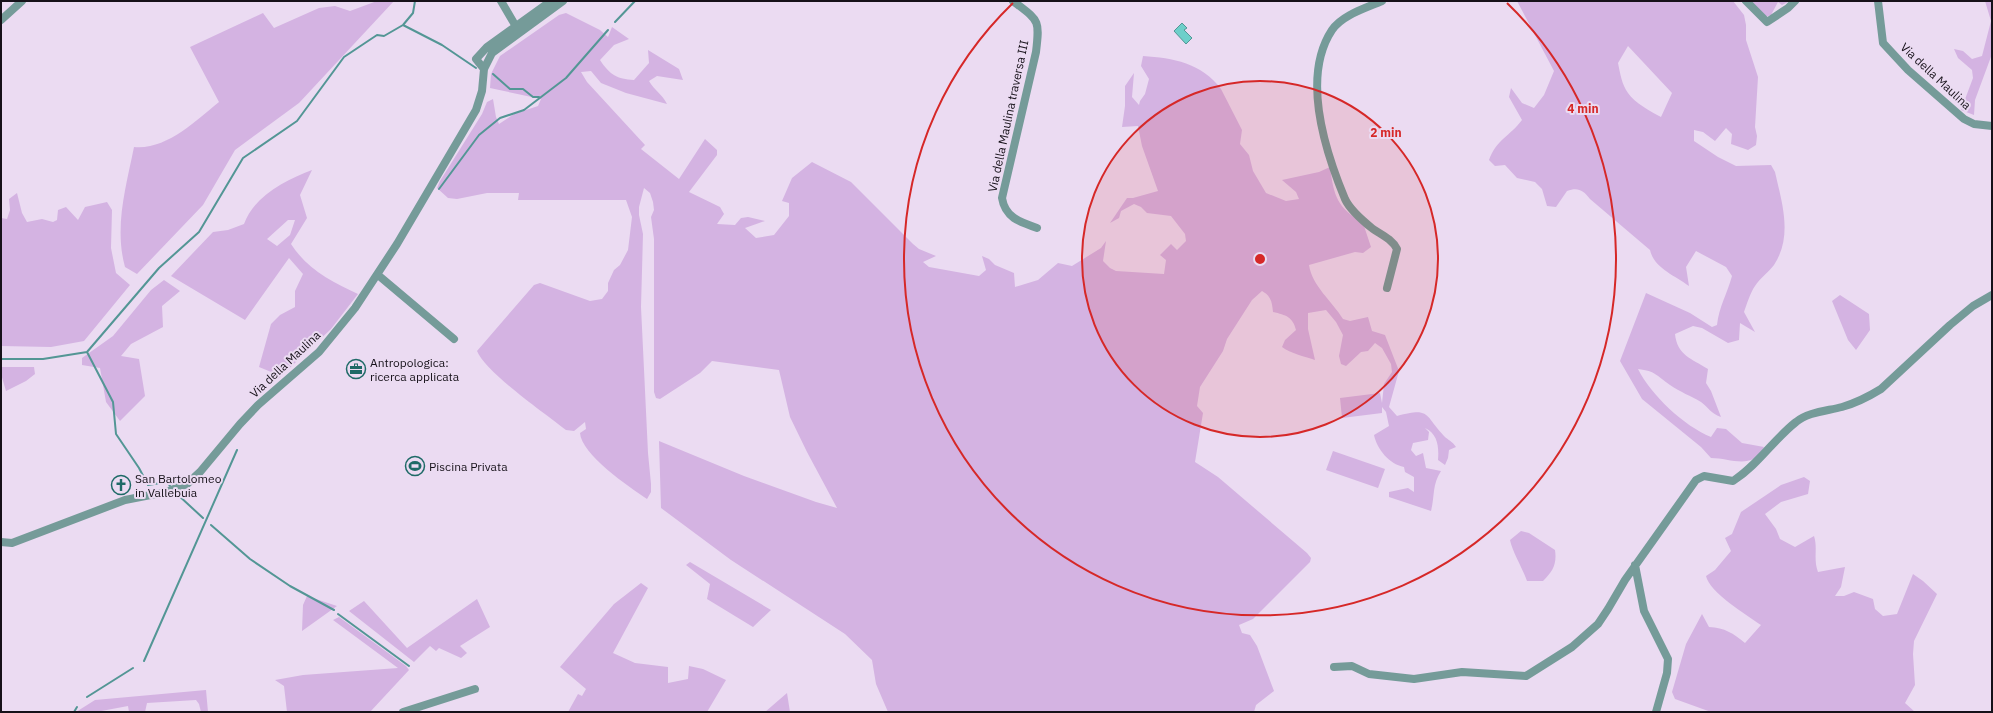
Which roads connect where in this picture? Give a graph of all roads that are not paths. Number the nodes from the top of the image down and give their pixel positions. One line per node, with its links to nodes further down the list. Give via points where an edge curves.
1 (22, 1): 10 (street)
2 (501, 1): 11 (street)
3 (551, 1): 11 (street)
4 (563, 1): 11 (street, Via della Maulina)
5 (1013, 1): 14 (street, Via della Maulina traversa III, via 1034,17 1039,32 1002,198 1003,206 1013,218)
6 (1382, 1): 16 (street, via 1350,16 1332,30 1322,52 1318,72 1318,93 1323,134 1344,198 1371,228 1392,241 1397,249)
7 (1746, 1): 8 (street, via 1767,22)
8 (1795, 1)
9 (1878, 1): 13 (street, Via della Maulina, via 1883,43 1908,70 1964,120)
10 (1, 20)
11 (518, 29): 12 (street, Via della Maulina, via 492,53); 12 (street, via 487,47 476,59)
12 (484, 69): 15 (street, Via della Maulina, via 482,91 476,110)
13 (1992, 126)
14 (1037, 228)
15 (378, 275): 18 (street); 19 (street, Via della Maulina, via 319,352 258,405 187,484 166,492 125,500 12,543)
16 (1387, 288)
17 (1992, 295): 20 (street, via 1967,311 1880,389 1849,404 1796,422 1754,466 1734,481 1704,476 1696,480)
18 (454, 339)
19 (1, 542)
20 (1635, 565): 21 (street, via 1598,624 1572,647 1526,676 1462,672 1414,679 1369,674 1352,666); 26 (street, via 1644,611 1668,659 1667,673)
21 (1334, 667)
22 (475, 689): 23 (street)
23 (420, 706): 24 (street); 25 (street)
24 (403, 712)
25 (428, 712)
26 (1656, 712)

